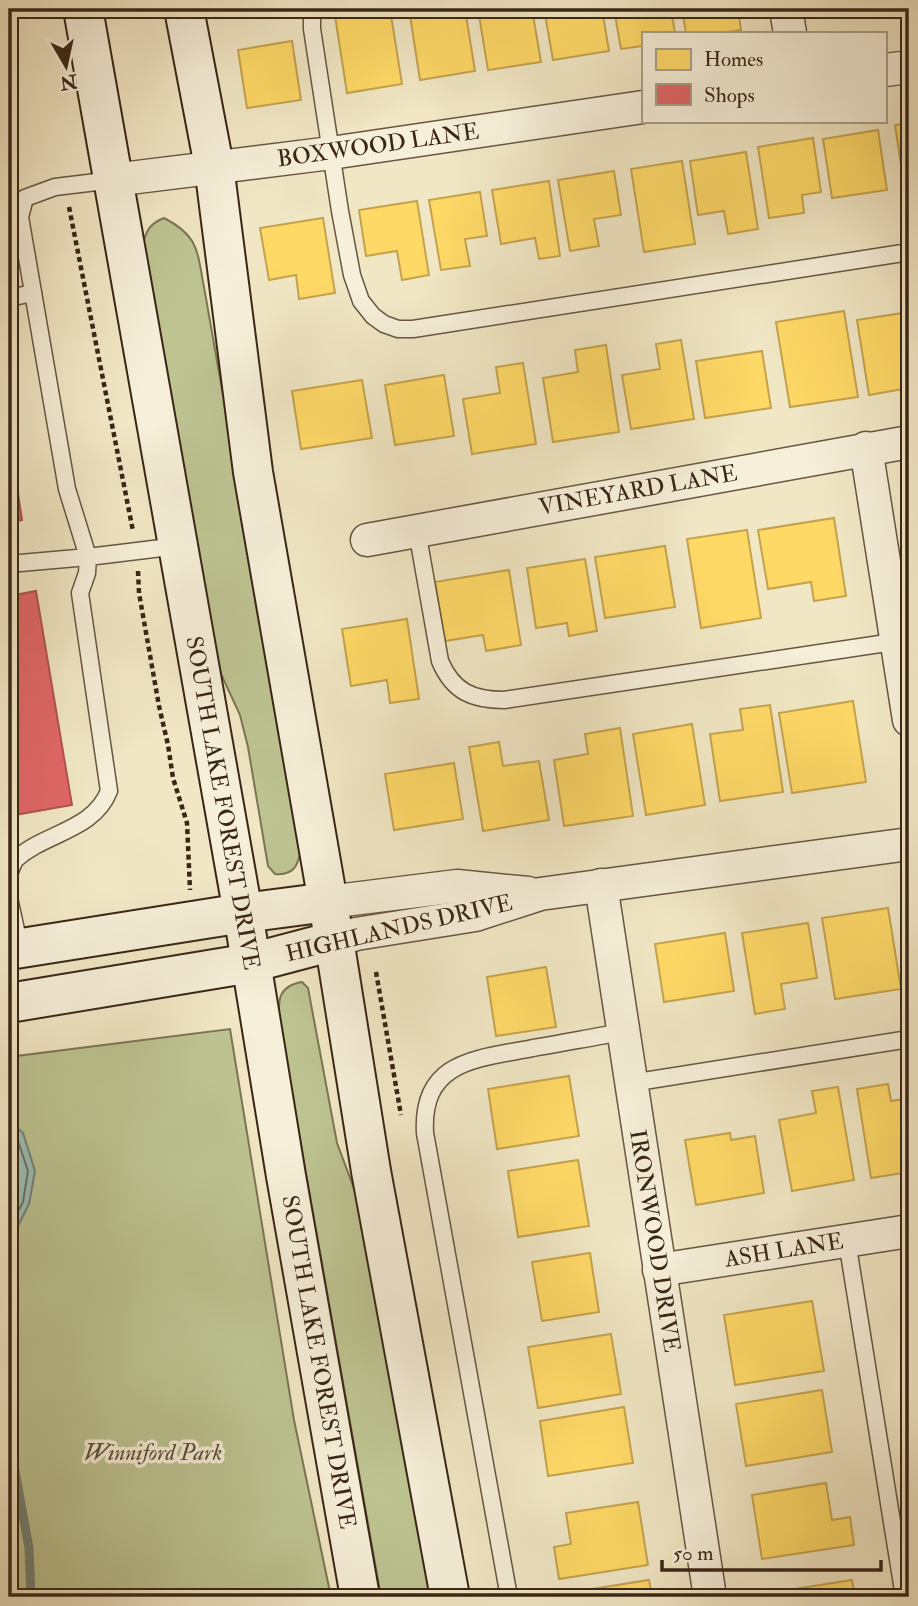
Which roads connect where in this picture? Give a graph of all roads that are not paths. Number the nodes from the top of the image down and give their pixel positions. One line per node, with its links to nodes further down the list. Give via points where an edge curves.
1 (83, 9): 11 (main road, SOUTH LAKE FOREST DRIVE)
2 (184, 9): 10 (main road)
3 (312, 9): 9 (lane)
4 (786, 9): 5 (street)
5 (790, 32)
6 (909, 66): 7 (street)
7 (886, 70)
8 (642, 107): 9 (street, BOXWOOD LANE)
9 (331, 153): 10 (street, BOXWOOD LANE); 12 (lane, via 352,275 361,300 373,316 398,329)
10 (214, 166): 11 (street, BOXWOOD LANE); 29 (main road, via 253,472)
11 (113, 180): 13 (lane, via 55,187 25,198 20,217); 19 (main road, SOUTH LAKE FOREST DRIVE)
12 (909, 252)
13 (33, 293): 14 (lane); 20 (lane, via 67,489)
14 (9, 298)
15 (909, 442): 16 (street, VINEYARD LANE)
16 (866, 448): 17 (street, VINEYARD LANE); 22 (street)
17 (417, 531): 18 (street, VINEYARD LANE); 22 (lane, via 440,662 455,685 472,696 505,700)
18 (367, 540)
19 (178, 546): 20 (lane); 30 (main road, SOUTH LAKE FOREST DRIVE)
20 (88, 557): 21 (lane); 25 (lane, via 80,593 109,791 104,804 82,823 15,860)
21 (9, 564)
22 (903, 640): 23 (street)
23 (909, 720)
24 (909, 844): 26 (street, HIGHLANDS DRIVE)
25 (9, 874)
26 (601, 885): 27 (street, HIGHLANDS DRIVE); 35 (street, IRONWOOD DRIVE)
27 (540, 894): 29 (street, HIGHLANDS DRIVE, via 457,886); 31 (street, HIGHLANDS DRIVE, via 475,915)
28 (9, 898): 32 (lane)
29 (328, 902): 30 (main road, HIGHLANDS DRIVE); 31 (main road)
30 (243, 913): 32 (main road, HIGHLANDS DRIVE); 33 (main road, SOUTH LAKE FOREST DRIVE)
31 (334, 941): 33 (main road, HIGHLANDS DRIVE); 42 (main road, via 371,1171)
32 (14, 949)
33 (251, 963): 34 (main road, HIGHLANDS DRIVE); 41 (main road, SOUTH LAKE FOREST DRIVE)
34 (9, 1003)
35 (623, 1032): 37 (street, IRONWOOD DRIVE); 43 (lane, via 470,1060 444,1075 426,1104 425,1133)
36 (909, 1039): 37 (lane)
37 (631, 1083): 40 (street, IRONWOOD DRIVE)
38 (909, 1231): 39 (street, ASH LANE)
39 (847, 1241): 40 (street, ASH LANE); 45 (lane)
40 (659, 1270): 44 (street, IRONWOOD DRIVE)
41 (360, 1597)
42 (450, 1597)
43 (509, 1597)
44 (710, 1597)
45 (904, 1597)

